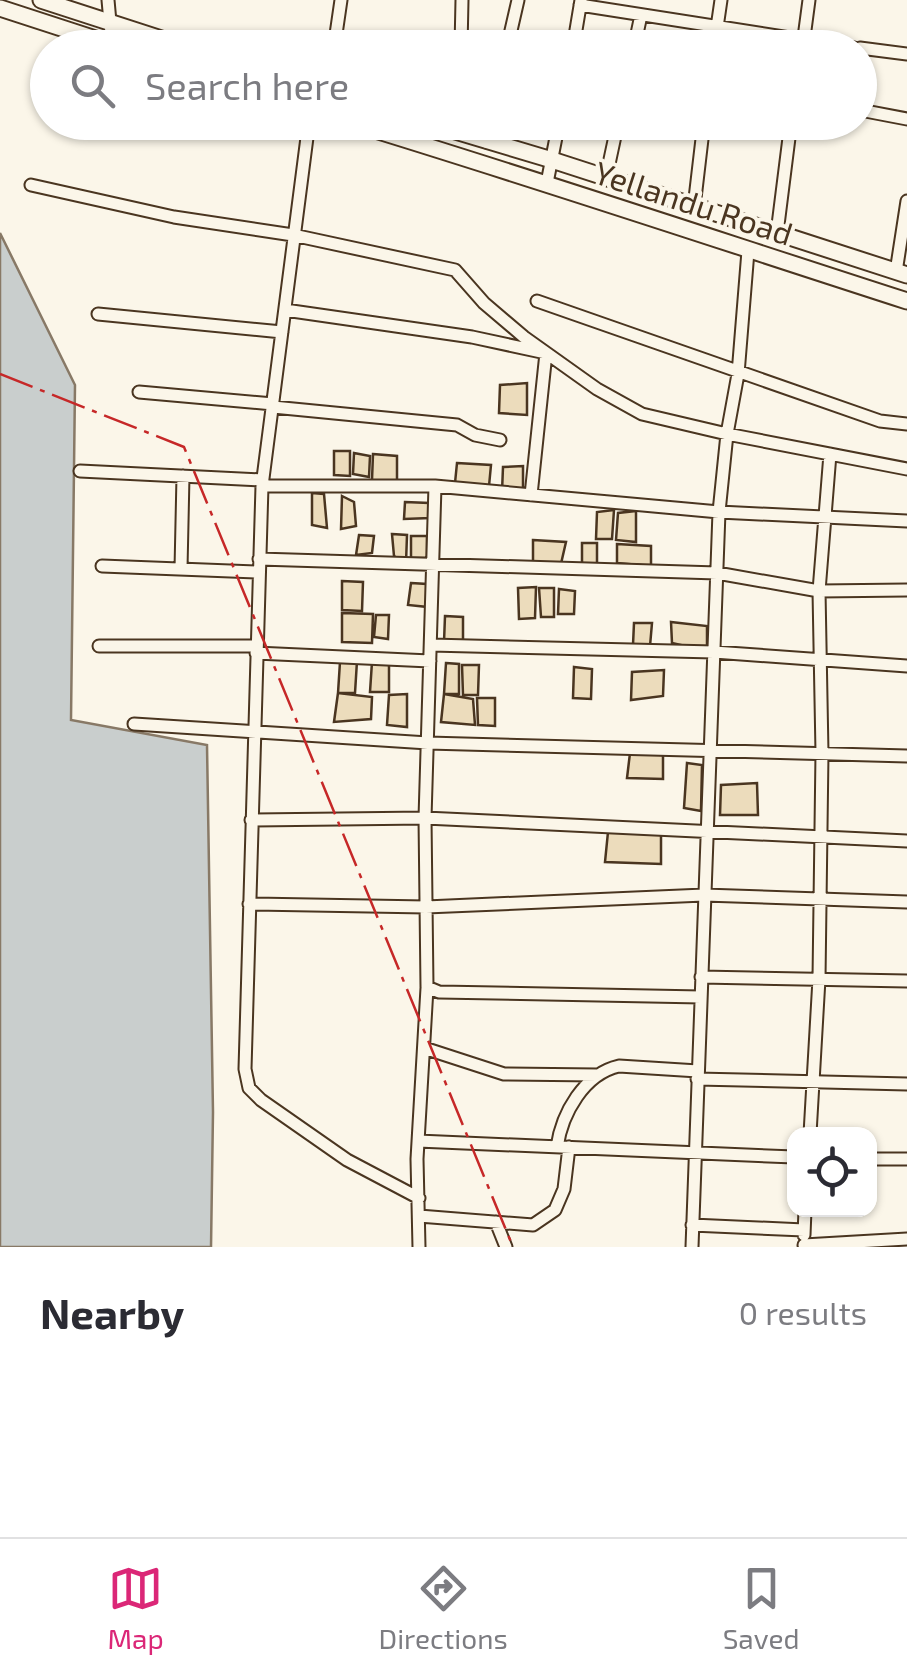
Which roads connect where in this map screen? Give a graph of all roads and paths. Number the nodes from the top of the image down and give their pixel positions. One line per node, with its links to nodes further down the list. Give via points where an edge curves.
1 (42, 0): 11 (main road)
2 (108, 0): 11 (street)
3 (340, 0): 16 (street)
4 (462, 0): 17 (street)
5 (518, 0): 18 (street)
6 (721, 0): 12 (street)
7 (810, 0): 22 (street)
8 (581, 2): 10 (street); 19 (street)
9 (0, 8): 13 (main road)
10 (641, 15): 12 (street); 20 (street)
11 (110, 23): 14 (street); 15 (main road)
12 (717, 28): 21 (street)
13 (68, 30)
14 (112, 30)
15 (132, 30)
16 (336, 30)
17 (461, 30)
18 (511, 30)
19 (576, 30)
20 (638, 30)
21 (727, 30)
22 (805, 30)
23 (877, 50): 24 (street)
24 (907, 54)
25 (877, 113): 26 (street)
26 (907, 119)
27 (306, 140): 42 (street)
28 (407, 140): 37 (main road, Yellandu Road)
29 (482, 140): 34 (main road, Yellandu Road)
30 (556, 140): 35 (street)
31 (614, 140): 36 (street)
32 (702, 140): 40 (street)
33 (789, 140): 41 (street)
34 (486, 142): 35 (main road, Yellandu Road)
35 (552, 160): 36 (main road, Yellandu Road); 37 (street)
36 (606, 178): 40 (main road, Yellandu Road)
37 (547, 183): 43 (main road, Yellandu Road)
38 (31, 185): 42 (street, via 174,218)
39 (907, 201): 44 (street)
40 (694, 207): 41 (main road, Yellandu Road)
41 (777, 233): 44 (main road, Yellandu Road)
42 (293, 235): 47 (street); 50 (street, via 455,270)
43 (748, 251): 45 (main road, Yellandu Road); 51 (street)
44 (902, 274)
45 (907, 301)
46 (537, 302): 51 (street)
47 (284, 310): 49 (street); 50 (street)
48 (98, 314): 49 (street)
49 (282, 332): 53 (street)
50 (546, 353): 55 (street, via 642,414); 63 (street)
51 (738, 374): 54 (street); 55 (street)
52 (139, 392): 53 (street)
53 (273, 406): 56 (street, via 457,426); 61 (street)
54 (907, 424)
55 (726, 434): 57 (street); 64 (street)
56 (500, 440)
57 (830, 454): 58 (street); 65 (street)
58 (907, 470)
59 (80, 471): 60 (street)
60 (184, 476): 61 (street); 70 (street)
61 (262, 483): 62 (street); 69 (street)
62 (435, 486): 63 (street); 67 (street)
63 (531, 495): 64 (street)
64 (719, 512): 65 (street); 71 (street)
65 (825, 516): 66 (street); 73 (street)
66 (907, 520)
67 (433, 564): 69 (street); 71 (street); 74 (street)
68 (102, 566): 70 (street)
69 (259, 566): 70 (street); 76 (street)
70 (181, 569)
71 (717, 573): 73 (street); 77 (street)
72 (907, 590): 73 (street)
73 (820, 591): 79 (street)
74 (431, 645): 77 (street); 78 (street)
75 (99, 646): 76 (street)
76 (256, 650): 78 (street); 82 (street)
77 (714, 652): 79 (street); 84 (street)
78 (430, 660): 83 (street)
79 (821, 660): 80 (street); 85 (street)
80 (907, 666)
81 (134, 724): 82 (street)
82 (254, 729): 83 (street); 88 (street)
83 (428, 743): 84 (street); 87 (street)
84 (710, 749): 85 (street); 89 (street)
85 (822, 753): 86 (street); 90 (street)
86 (907, 756)
87 (426, 818): 88 (street); 89 (street); 96 (street)
88 (251, 820): 95 (street)
89 (707, 832): 90 (street); 92 (street)
90 (819, 837): 91 (street); 93 (street)
91 (907, 842)
92 (704, 895): 93 (street); 96 (street); 97 (street)
93 (819, 899): 94 (street); 98 (street)
94 (907, 902)
95 (249, 904): 96 (street); 114 (street, via 249,1088 347,1160)
96 (426, 906): 100 (street)
97 (702, 977): 98 (street); 101 (street)
98 (819, 979): 99 (street); 105 (street)
99 (907, 980)
100 (427, 988): 101 (street); 102 (street)
101 (700, 997): 104 (street)
102 (424, 1048): 103 (street, via 504,1074); 108 (street)
103 (597, 1075): 104 (street, via 619,1066); 109 (street, via 570,1108)
104 (698, 1075): 105 (street); 110 (street)
105 (813, 1082): 106 (street); 107 (street)
106 (907, 1084)
107 (810, 1127)
108 (418, 1141): 109 (street); 114 (street)
109 (563, 1147): 110 (street); 117 (street, via 564,1189 555,1210 532,1225)
110 (694, 1152): 111 (street); 118 (street)
111 (787, 1158)
112 (877, 1159): 113 (street)
113 (907, 1159)
114 (418, 1198): 115 (street)
115 (419, 1216): 117 (street); 122 (street)
116 (805, 1217): 119 (street)
117 (496, 1222): 123 (street)
118 (692, 1224): 119 (street); 124 (street)
119 (804, 1230): 121 (street)
120 (907, 1240): 121 (street)
121 (804, 1246)
122 (419, 1247)
123 (506, 1247)
124 (692, 1247)

